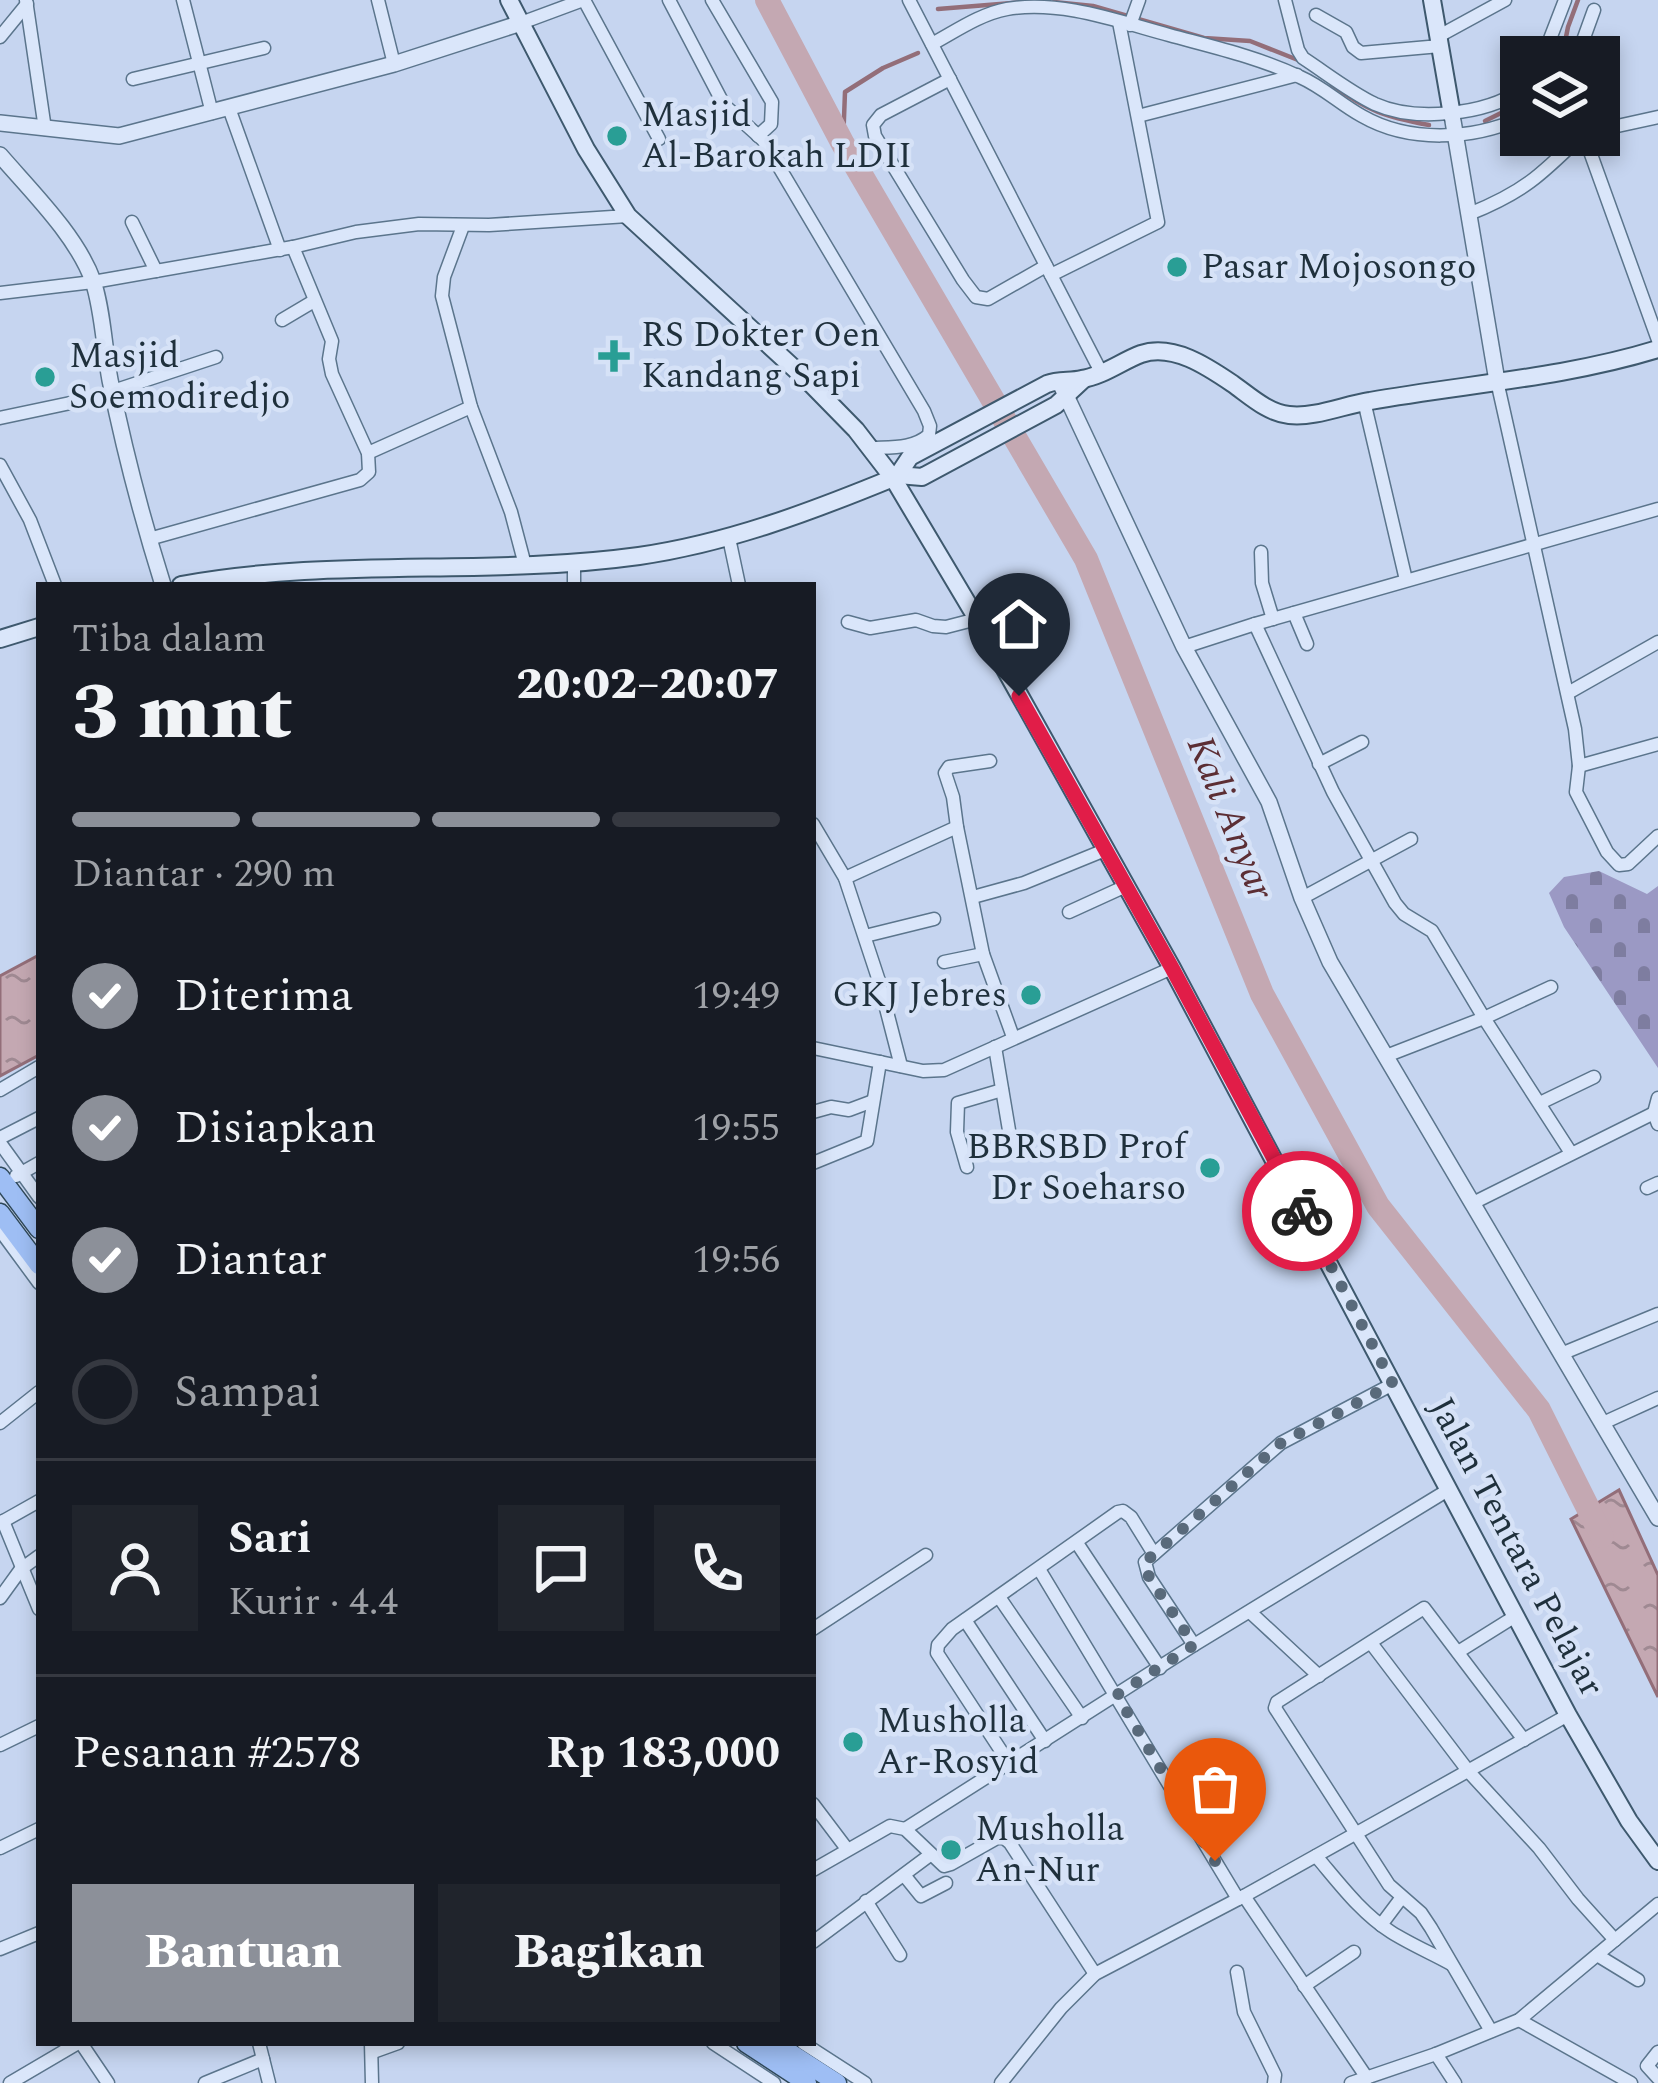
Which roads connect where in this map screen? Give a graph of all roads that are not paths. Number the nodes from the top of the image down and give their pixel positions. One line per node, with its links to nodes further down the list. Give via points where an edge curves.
1 (183, 0): 23 (street)
2 (378, 0): 24 (street)
3 (509, 0): 16 (main road, Jalan Tentara Pelajar)
4 (584, 0): 16 (street); 38 (street)
5 (669, 0): 37 (street, via 724,105)
6 (712, 0): 37 (street, via 772,102 771,124)
7 (909, 0): 21 (street)
8 (1285, 0): 25 (street)
9 (1432, 0): 20 (main road)
10 (1505, 0): 20 (street)
11 (1565, 0): 17 (street)
12 (27, 2): 19 (street); 36 (street)
13 (1594, 10): 18 (street)
14 (1131, 16): 21 (street, via 1006,10); 25 (street); 30 (street)
15 (1316, 16): 20 (street, via 1346,32 1361,53)
16 (521, 23): 24 (street); 43 (main road, Jalan Tentara Pelajar)
17 (1551, 36)
18 (1585, 36)
19 (0, 37)
20 (1440, 41): 32 (main road)
21 (932, 44): 27 (street)
22 (264, 47): 23 (street)
23 (200, 64): 26 (street); 29 (street)
24 (394, 64): 29 (street)
25 (1305, 71): 30 (street); 32 (street, via 1387,109); 32 (street, via 1377,124 1398,131)
26 (133, 79)
27 (950, 79): 47 (street); 47 (street, via 881,115 875,136 976,297 988,299)
28 (1500, 102): 32 (street)
29 (221, 111): 36 (street, via 119,136); 46 (street)
30 (1138, 116): 47 (street, via 1158,222)
31 (1658, 117): 35 (street)
32 (1452, 121): 34 (street, via 1481,132); 42 (street)
33 (0, 123): 36 (street)
34 (1500, 125)
35 (1620, 125)
36 (45, 129)
37 (758, 136): 63 (street, via 930,426 917,445)
38 (659, 139)
39 (0, 155): 49 (street, via 62,229)
40 (1561, 156): 42 (street, via 1529,186)
41 (1591, 156): 53 (street)
42 (1469, 214): 57 (street)
43 (628, 216): 45 (street); 63 (main road, Jalan Tentara Pelajar)
44 (132, 222): 48 (street)
45 (463, 226): 46 (street, via 356,232); 61 (street, via 442,296)
46 (286, 249): 48 (street); 51 (street)
47 (1048, 270): 56 (street)
48 (156, 271): 49 (street)
49 (93, 282): 50 (street); 59 (street)
50 (0, 293)
51 (314, 301): 52 (street); 64 (street, via 332,340 337,387)
52 (282, 320)
53 (1658, 340)
54 (1658, 349): 57 (main road)
55 (216, 357): 59 (street)
56 (1093, 376): 58 (main road); 60 (main road, via 1156,351 1198,362 1288,416)
57 (1497, 381): 60 (main road); 70 (street)
58 (1057, 391): 66 (main road, via 910,457); 66 (main road, via 922,477); 90 (street)
59 (113, 392): 62 (street); 69 (street)
60 (1364, 401): 75 (street)
61 (471, 406): 64 (street); 73 (street)
62 (0, 418)
63 (871, 448): 66 (main road, Jalan Tentara Pelajar)
64 (368, 453): 69 (street, via 369,472 360,480)
65 (0, 465): 76 (street)
66 (895, 477): 68 (main road); 83 (main road, Jalan Tentara Pelajar)
67 (1658, 509): 70 (street)
68 (729, 538): 72 (main road); 80 (street)
69 (148, 539): 77 (street)
70 (1535, 545): 75 (street); 91 (street)
71 (1261, 552): 82 (street)
72 (574, 562): 73 (main road); 79 (street)
73 (525, 565): 74 (main road)
74 (374, 577): 78 (main road, via 293,572)
75 (1406, 580): 81 (street)
76 (54, 582)
77 (162, 582)
78 (237, 582)
79 (574, 582)
80 (738, 582)
81 (1294, 613): 82 (street); 89 (street)
82 (1273, 619): 85 (street)
83 (977, 620): 84 (street, via 946,627); 101 (main road, Jalan Tentara Pelajar)
84 (848, 622)
85 (1256, 624): 90 (street); 95 (street)
86 (36, 628): 87 (main road)
87 (0, 639)
88 (1658, 643): 91 (street)
89 (1307, 644)
90 (1184, 647): 106 (street, via 1269,802)
91 (1568, 693): 96 (street)
92 (1362, 742): 95 (street)
93 (1658, 744): 96 (street)
94 (990, 761): 97 (street, via 945,770)
95 (1319, 764): 102 (street)
96 (1579, 766): 99 (street, via 1576,792 1612,860 1626,865)
97 (957, 827): 103 (street); 105 (street)
98 (816, 833): 103 (street)
99 (1658, 836)
100 (1412, 839): 102 (street)
101 (1105, 850): 104 (main road, Jalan Tentara Pelajar); 105 (street)
102 (1371, 861): 106 (street); 114 (street, via 1404,914 1432,931)
103 (845, 878): 109 (street)
104 (1126, 886): 107 (street); 112 (main road, Jalan Tentara Pelajar)
105 (973, 897): 110 (street)
106 (1302, 898): 118 (street)
107 (1069, 912)
108 (934, 919): 109 (street)
109 (866, 936): 120 (street)
110 (983, 954): 111 (street); 115 (street)
111 (944, 962)
112 (1172, 968): 115 (street); 146 (main road, Jalan Tentara Pelajar)
113 (1551, 987): 114 (street)
114 (1484, 1018): 118 (street); 127 (street)
115 (1012, 1037): 116 (street)
116 (995, 1047): 120 (street, via 944,1070); 124 (street)
117 (816, 1049): 119 (street)
118 (1386, 1056): 138 (street)
119 (880, 1062): 120 (street); 126 (street)
120 (902, 1066)
121 (36, 1069): 123 (street)
122 (1594, 1078): 127 (street)
123 (0, 1090)
124 (1002, 1090): 132 (street); 135 (street, via 958,1103)
125 (1658, 1098): 129 (street)
126 (873, 1101): 128 (street); 134 (street, via 867,1141)
127 (1540, 1103): 133 (street)
128 (816, 1111)
129 (1656, 1118): 133 (street)
130 (36, 1120): 131 (street)
131 (0, 1141): 136 (street)
132 (1011, 1142)
133 (1570, 1153): 138 (street)
134 (816, 1162)
135 (968, 1167)
136 (9, 1177): 137 (street); 140 (main road)
137 (36, 1195)
138 (1473, 1203): 145 (street)
139 (0, 1214): 142 (main road)
140 (36, 1223)
141 (0, 1230): 143 (street)
142 (36, 1261)
143 (36, 1279)
144 (1658, 1314): 145 (street)
145 (1561, 1354): 150 (street)
146 (1393, 1384): 151 (main road, Jalan Tentara Pelajar); 156 (street, via 1281,1443)
147 (36, 1394): 149 (street)
148 (1658, 1399): 150 (street)
149 (0, 1423)
150 (1603, 1424): 153 (street)
151 (1448, 1490): 164 (street); 165 (main road, Jalan Tentara Pelajar)
152 (36, 1503): 154 (street)
153 (1658, 1518)
154 (2, 1522): 159 (street)
155 (1077, 1543): 156 (street, via 1123,1511); 160 (street); 171 (street)
156 (1154, 1554): 169 (street, via 1145,1562 1149,1577)
157 (926, 1555): 167 (street)
158 (36, 1558): 159 (street)
159 (21, 1569): 162 (street); 163 (street)
160 (1039, 1569): 161 (street); 173 (street)
161 (999, 1597): 166 (street); 175 (street)
162 (0, 1598)
163 (36, 1602)
164 (1250, 1612): 169 (street); 172 (street)
165 (1514, 1617): 170 (street); 174 (main road, Jalan Tentara Pelajar)
166 (965, 1620): 178 (street); 180 (street, via 937,1653)
167 (816, 1628)
168 (1371, 1643): 170 (street, via 1424,1608); 172 (street); 181 (street)
169 (1194, 1645): 171 (street)
170 (1458, 1652): 177 (street)
171 (1160, 1668): 173 (street)
172 (1319, 1676): 185 (street, via 1275,1708)
173 (1117, 1695): 175 (street); 195 (street)
174 (1568, 1715): 177 (street); 190 (main road, Jalan Tentara Pelajar)
175 (1082, 1718): 178 (street)
176 (36, 1727): 179 (street)
177 (1524, 1740): 181 (street)
178 (1045, 1741): 180 (street)
179 (0, 1745)
180 (1009, 1763): 183 (street)
181 (1469, 1772): 185 (street); 201 (street)
182 (816, 1808): 187 (street)
183 (905, 1829): 187 (street, via 890,1826); 188 (street)
184 (36, 1830): 186 (street)
185 (1358, 1833): 189 (street); 194 (street)
186 (0, 1848)
187 (848, 1849): 191 (street)
188 (930, 1855): 192 (street); 208 (street, via 948,1866 1007,1840)
189 (1316, 1856): 195 (street); 198 (street)
190 (1658, 1861)
191 (816, 1868)
192 (904, 1875): 193 (street, via 921,1896); 196 (street)
193 (946, 1883)
194 (1402, 1897): 198 (street); 206 (street)
195 (1241, 1898): 208 (street); 210 (street)
196 (866, 1901): 200 (street); 204 (street)
197 (1658, 1904): 201 (street)
198 (1381, 1924): 206 (street)
199 (36, 1934): 202 (street)
200 (816, 1940)
201 (1615, 1940): 205 (street)
202 (0, 1949)
203 (1354, 1952): 210 (street)
204 (900, 1955)
205 (1597, 1955): 209 (street); 211 (street)
206 (1452, 1965): 212 (street)
207 (1237, 1972): 236 (street, via 1244,2012)
208 (1095, 1974): 235 (street)
209 (1638, 1980)
210 (1304, 1986): 224 (street)
211 (1519, 2020): 212 (street); 239 (street)
212 (1491, 2031): 222 (street)
213 (74, 2046): 226 (street)
214 (81, 2046): 227 (street)
215 (260, 2046): 223 (street)
216 (718, 2046): 231 (street)
217 (751, 2046): 232 (main road)
218 (781, 2046): 233 (main road)
219 (808, 2046): 234 (street)
220 (372, 2048): 230 (street)
221 (1658, 2052): 225 (street, via 1647,2066)
222 (1436, 2054): 224 (street); 238 (street)
223 (263, 2059): 228 (street); 229 (street)
224 (1366, 2078): 237 (street)
225 (1658, 2078)
226 (10, 2083)
227 (108, 2083)
228 (206, 2083)
229 (269, 2083)
230 (372, 2083)
231 (774, 2083)
232 (807, 2083)
233 (837, 2083)
234 (865, 2083)
235 (1001, 2083)
236 (1274, 2083)
237 (1351, 2083)
238 (1455, 2083)
239 (1631, 2083)

